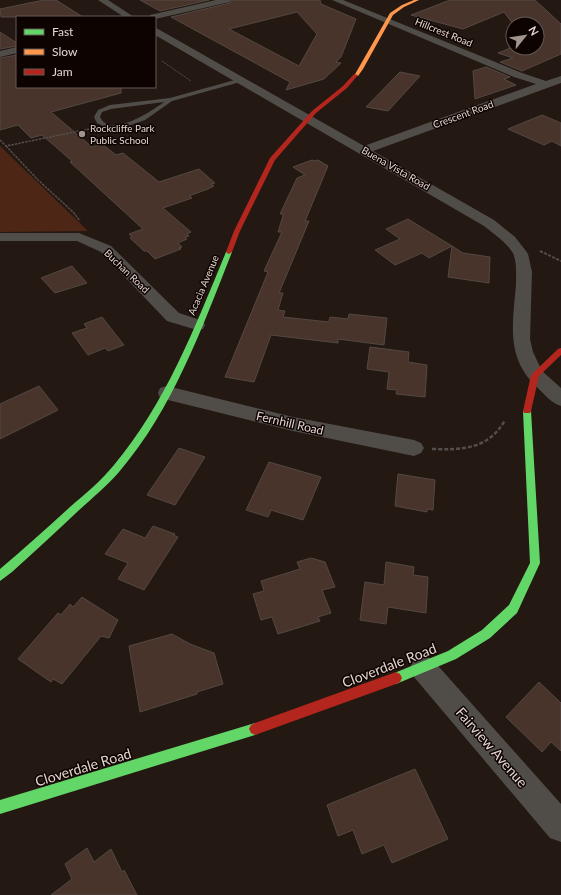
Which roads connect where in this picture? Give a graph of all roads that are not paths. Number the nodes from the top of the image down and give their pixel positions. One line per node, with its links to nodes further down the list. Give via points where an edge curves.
1 (102, 0): 5 (street)
2 (227, 0): 6 (street)
3 (336, 0): 7 (street, Hillcrest Road)
4 (417, 0): 7 (street, Acacia Avenue, via 398,9)
5 (128, 16)
6 (156, 16)
7 (387, 21): 13 (street, Hillcrest Road); 15 (street, Acacia Avenue, via 361,69 345,87)
8 (156, 32): 12 (street, Buena Vista Road)
9 (16, 50): 10 (street)
10 (0, 54)
11 (561, 79): 13 (street, Crescent Road)
12 (242, 80): 14 (lane); 15 (street, Buena Vista Road)
13 (545, 84): 16 (street, Crescent Road)
14 (170, 100): 14 (lane, via 134,123 116,126 102,124 98,120 102,110 110,107)
15 (309, 118): 16 (street, Buena Vista Road); 18 (street, Acacia Avenue, via 272,159 237,231)
16 (364, 150): 20 (street, Buena Vista Road, via 489,223 510,240 521,254 524,272 521,339)
17 (0, 238): 18 (street, Buchan Road, via 79,237 106,249 173,317)
18 (198, 325): 21 (street, Acacia Avenue)
19 (561, 351): 20 (street)
20 (535, 375): 22 (street); 25 (street, Cloverdale Road, via 527,410 535,563 513,609 486,634 452,655)
21 (167, 393): 23 (street, Fernhill Road, via 293,424); 24 (street, Acacia Avenue, via 139,439 116,469)
22 (561, 399)
23 (414, 448)
24 (0, 576)
25 (423, 668): 26 (street, Cloverdale Road, via 259,728); 27 (street, Fairview Avenue)
26 (0, 807)
27 (561, 827)

